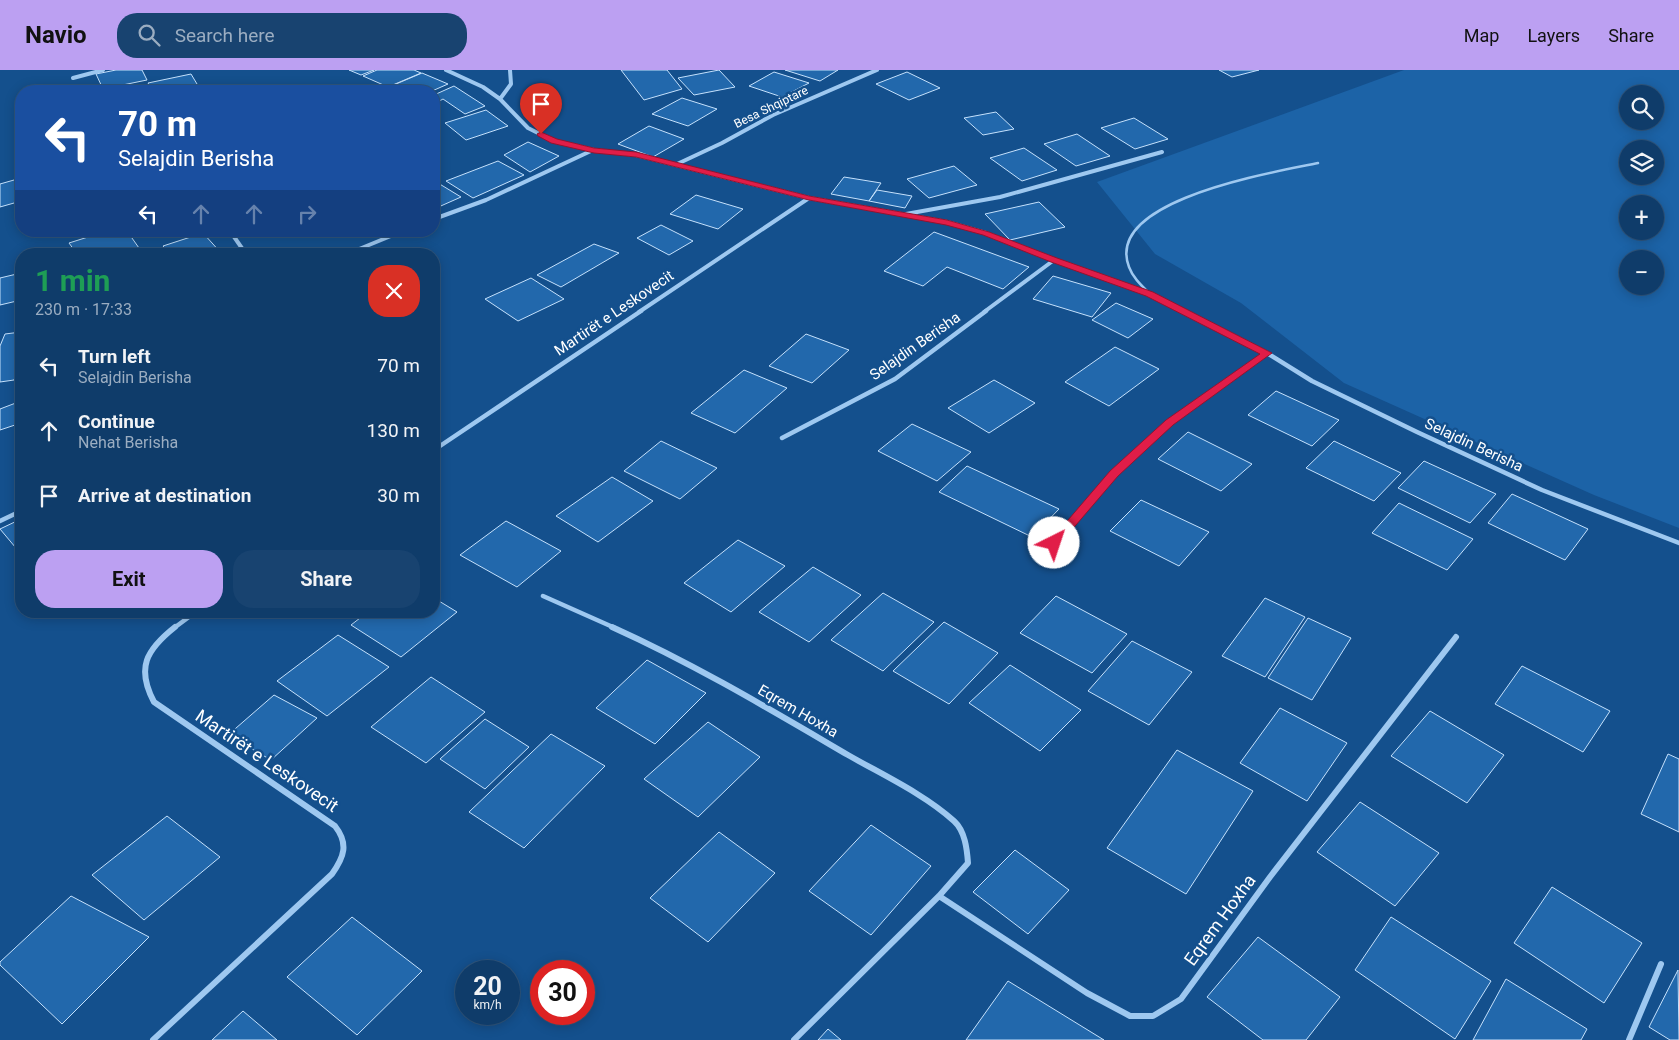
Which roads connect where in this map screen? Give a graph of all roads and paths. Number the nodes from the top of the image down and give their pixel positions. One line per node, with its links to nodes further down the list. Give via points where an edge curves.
1 (103, 70): 5 (street)
2 (446, 70): 6 (street, Selajdin Berisha, via 483,87)
3 (510, 70): 6 (street, via 511,84)
4 (877, 70): 10 (street, Besa Shqiptare, via 772,115)
5 (73, 78)
6 (500, 100): 7 (street, Selajdin Berisha, via 528,128 554,141)
7 (594, 150): 10 (street, Selajdin Berisha, via 636,155); 13 (street, via 486,200)
8 (1162, 152): 12 (street, via 1000,198)
9 (1318, 163): 19 (lane, via 1211,188 1168,206 1145,221 1132,234 1127,257 1133,275)
10 (675, 165): 11 (street, Selajdin Berisha)
11 (809, 198): 12 (street, Selajdin Berisha); 22 (street, Martirët e Leskovecit)
12 (901, 215): 18 (street, Selajdin Berisha, via 947,222 986,233)
13 (440, 217)
14 (234, 237): 16 (street)
15 (388, 237): 17 (street)
16 (242, 248)
17 (362, 248)
18 (1054, 260): 19 (street, Selajdin Berisha); 21 (street, Selajdin Berisha, via 895,379)
19 (1150, 294): 20 (street, Selajdin Berisha)
20 (1267, 353): 25 (street, via 1169,422 1114,473); 26 (street, Selajdin Berisha, via 1312,381 1542,490)
21 (782, 438)
22 (440, 446)
23 (15, 514): 24 (street)
24 (0, 521)
25 (1054, 543)
26 (1679, 543)
27 (543, 596): 30 (street, Eqrem Hoxha, via 650,644 761,704 922,798 956,822 966,843 968,863)
28 (188, 618): 32 (street, Martirët e Leskovecit, via 152,648 144,663 143,676 154,702 335,826 343,835 345,848 342,861 332,874)
29 (1456, 637): 30 (street, Eqrem Hoxha, via 1270,877 1181,999 1153,1016 1130,1016 1087,993)
30 (939, 896): 33 (street, Eqrem Hoxha)
31 (1661, 964): 34 (street)
32 (153, 1040)
33 (794, 1040)
34 (1629, 1040)

